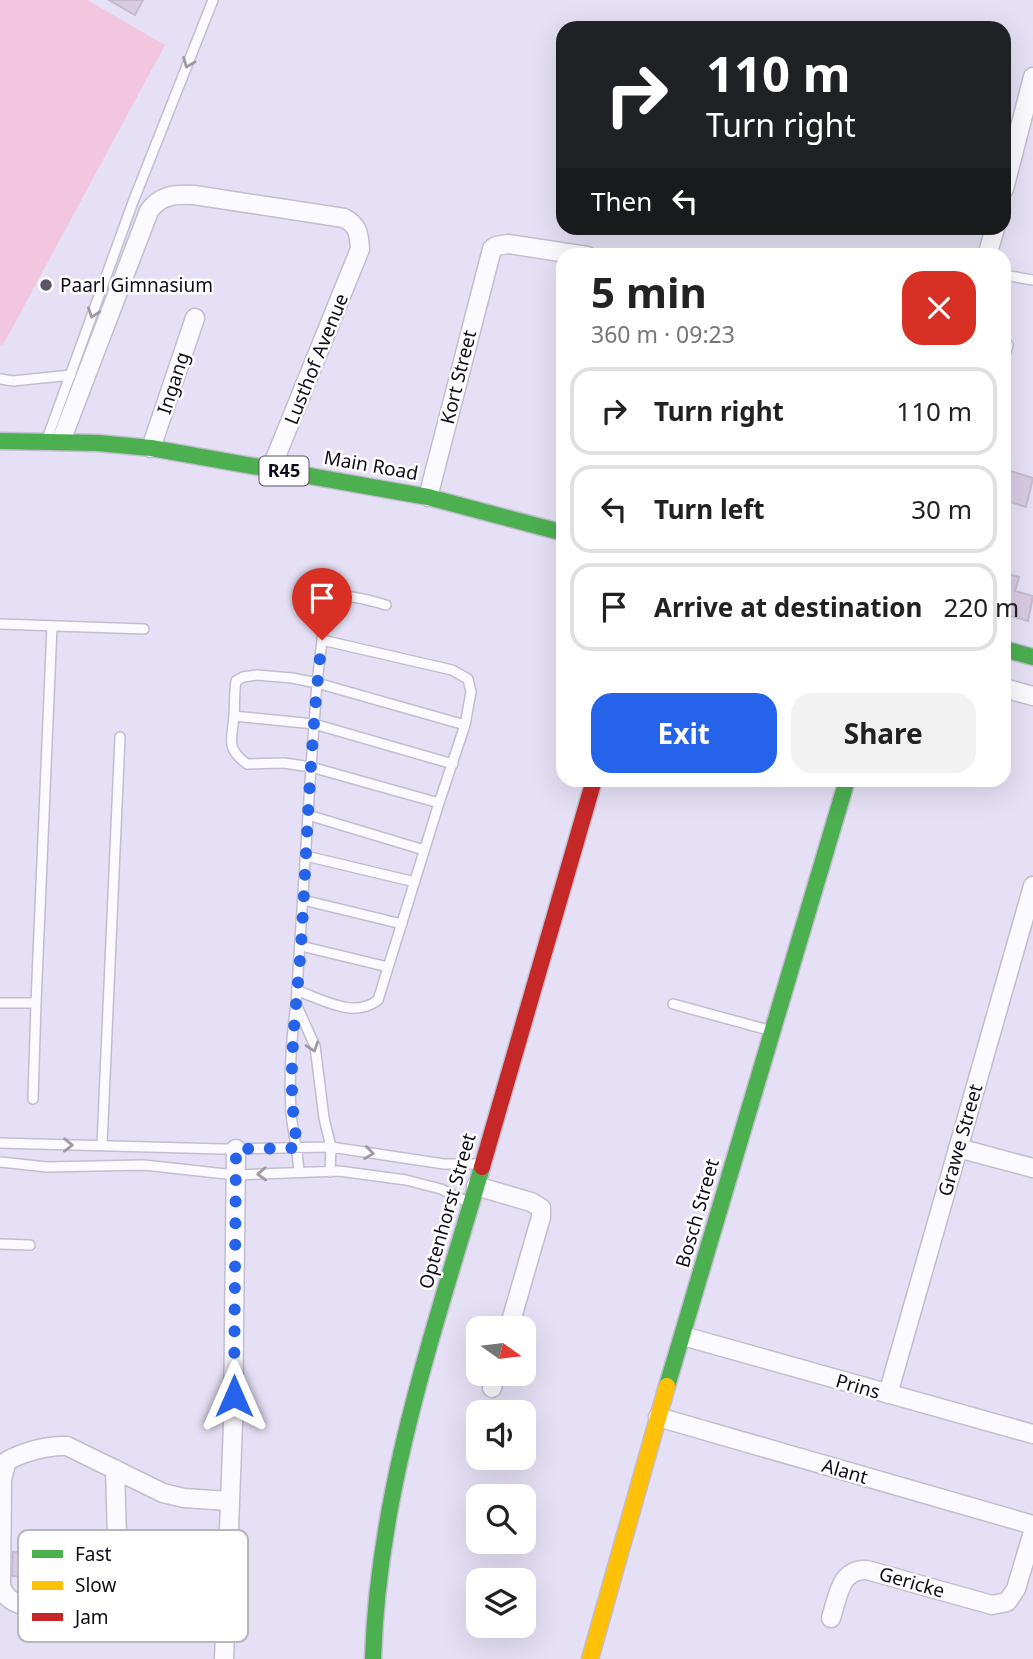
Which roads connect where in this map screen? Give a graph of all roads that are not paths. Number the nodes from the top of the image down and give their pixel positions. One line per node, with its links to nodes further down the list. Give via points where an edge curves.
1 (213, 0): 8 (lane, one-way to 8)
2 (1033, 77): 3 (street)
3 (1011, 162)
4 (556, 251): 14 (street, Kort Street, via 508,244 496,246 488,257)
5 (1011, 276): 6 (lane)
6 (1033, 280)
7 (195, 318): 12 (street, Ingang)
8 (71, 374): 9 (lane, via 13,382); 11 (lane)
9 (0, 379)
10 (0, 441): 11 (main road, Main Road / R45)
11 (54, 441): 12 (main road, Main Road / R45); 13 (street, Lusthof Avenue, via 153,205 179,194 194,195 344,218 357,228 360,249)
12 (151, 448): 13 (main road, Main Road / R45)
13 (271, 469): 14 (main road, Main Road / R45)
14 (428, 497): 15 (main road, Main Road / R45)
15 (556, 531)
16 (386, 605): 20 (lane, via 348,596 337,599 323,622)
17 (0, 624): 18 (lane)
18 (52, 626): 19 (lane); 46 (lane)
19 (144, 629)
20 (322, 640): 23 (lane); 28 (lane, via 452,670 468,679 471,692)
21 (1011, 651): 22 (main road)
22 (1033, 657)
23 (317, 683): 26 (lane, via 279,676 243,677 236,681); 27 (lane); 28 (lane)
24 (1011, 690): 25 (street)
25 (1033, 696)
26 (234, 716): 27 (lane); 31 (lane, via 230,741 247,764)
27 (314, 724): 30 (lane); 31 (lane)
28 (465, 725): 30 (lane)
29 (120, 737): 52 (lane)
30 (453, 764): 34 (lane)
31 (311, 767): 34 (lane); 35 (lane)
32 (592, 787): 58 (main road, Optenhorst Street)
33 (845, 787): 49 (main road, Bosch Street)
34 (439, 803): 36 (lane)
35 (308, 815): 36 (lane); 37 (lane)
36 (424, 850): 38 (lane)
37 (306, 856): 38 (lane); 40 (lane)
38 (415, 882): 41 (lane)
39 (1033, 887): 55 (street, Grawe Street)
40 (303, 900): 41 (lane); 42 (lane)
41 (402, 924): 43 (lane)
42 (301, 946): 43 (lane); 44 (lane)
43 (388, 967): 44 (lane, via 378,1000 370,1006 354,1010)
44 (298, 991): 47 (lane)
45 (0, 1003): 46 (lane)
46 (36, 1003): 50 (lane)
47 (296, 1004): 53 (lane, one-way to 53, via 315,1046); 54 (lane, via 292,1115)
48 (673, 1004): 49 (lane)
49 (773, 1031): 68 (main road, Bosch Street)
50 (33, 1099)
51 (0, 1143): 52 (lane, one-way to 52)
52 (102, 1145): 56 (lane)
53 (331, 1147): 54 (lane); 58 (lane, one-way to 58, via 444,1164); 60 (lane)
54 (298, 1148): 56 (lane); 61 (lane)
55 (958, 1148): 59 (street); 69 (street, Grawe Street)
56 (236, 1149): 62 (street)
57 (0, 1162): 62 (lane, via 47,1167 144,1165)
58 (483, 1164): 63 (main road, Optenhorst Street)
59 (1033, 1168)
60 (330, 1171): 61 (lane); 64 (lane, via 406,1180 441,1189)
61 (299, 1172): 62 (lane, one-way to 62)
62 (235, 1175): 73 (street)
63 (476, 1186): 64 (main road, Optenhorst Street); 67 (street, via 541,1208)
64 (472, 1204): 80 (main road, Optenhorst Street, via 392,1485)
65 (0, 1244): 66 (lane)
66 (30, 1245)
67 (512, 1316)
68 (683, 1336): 69 (street, Prins); 70 (main road, Bosch Street)
69 (888, 1394): 71 (street, Prins)
70 (658, 1417): 74 (street, Alant); 81 (main road, Bosch Street)
71 (1033, 1434)
72 (115, 1469): 73 (street, via 175,1496); 75 (street); 78 (street, via 67,1446 7,1461 2,1479 1,1586)
73 (229, 1501): 76 (street)
74 (1033, 1525)
75 (117, 1530)
76 (228, 1530)
77 (1033, 1532): 79 (street, Gericke, via 1016,1589 1007,1602 992,1605 857,1569 842,1583)
78 (18, 1603)
79 (831, 1618)
80 (373, 1659)
81 (590, 1659)

